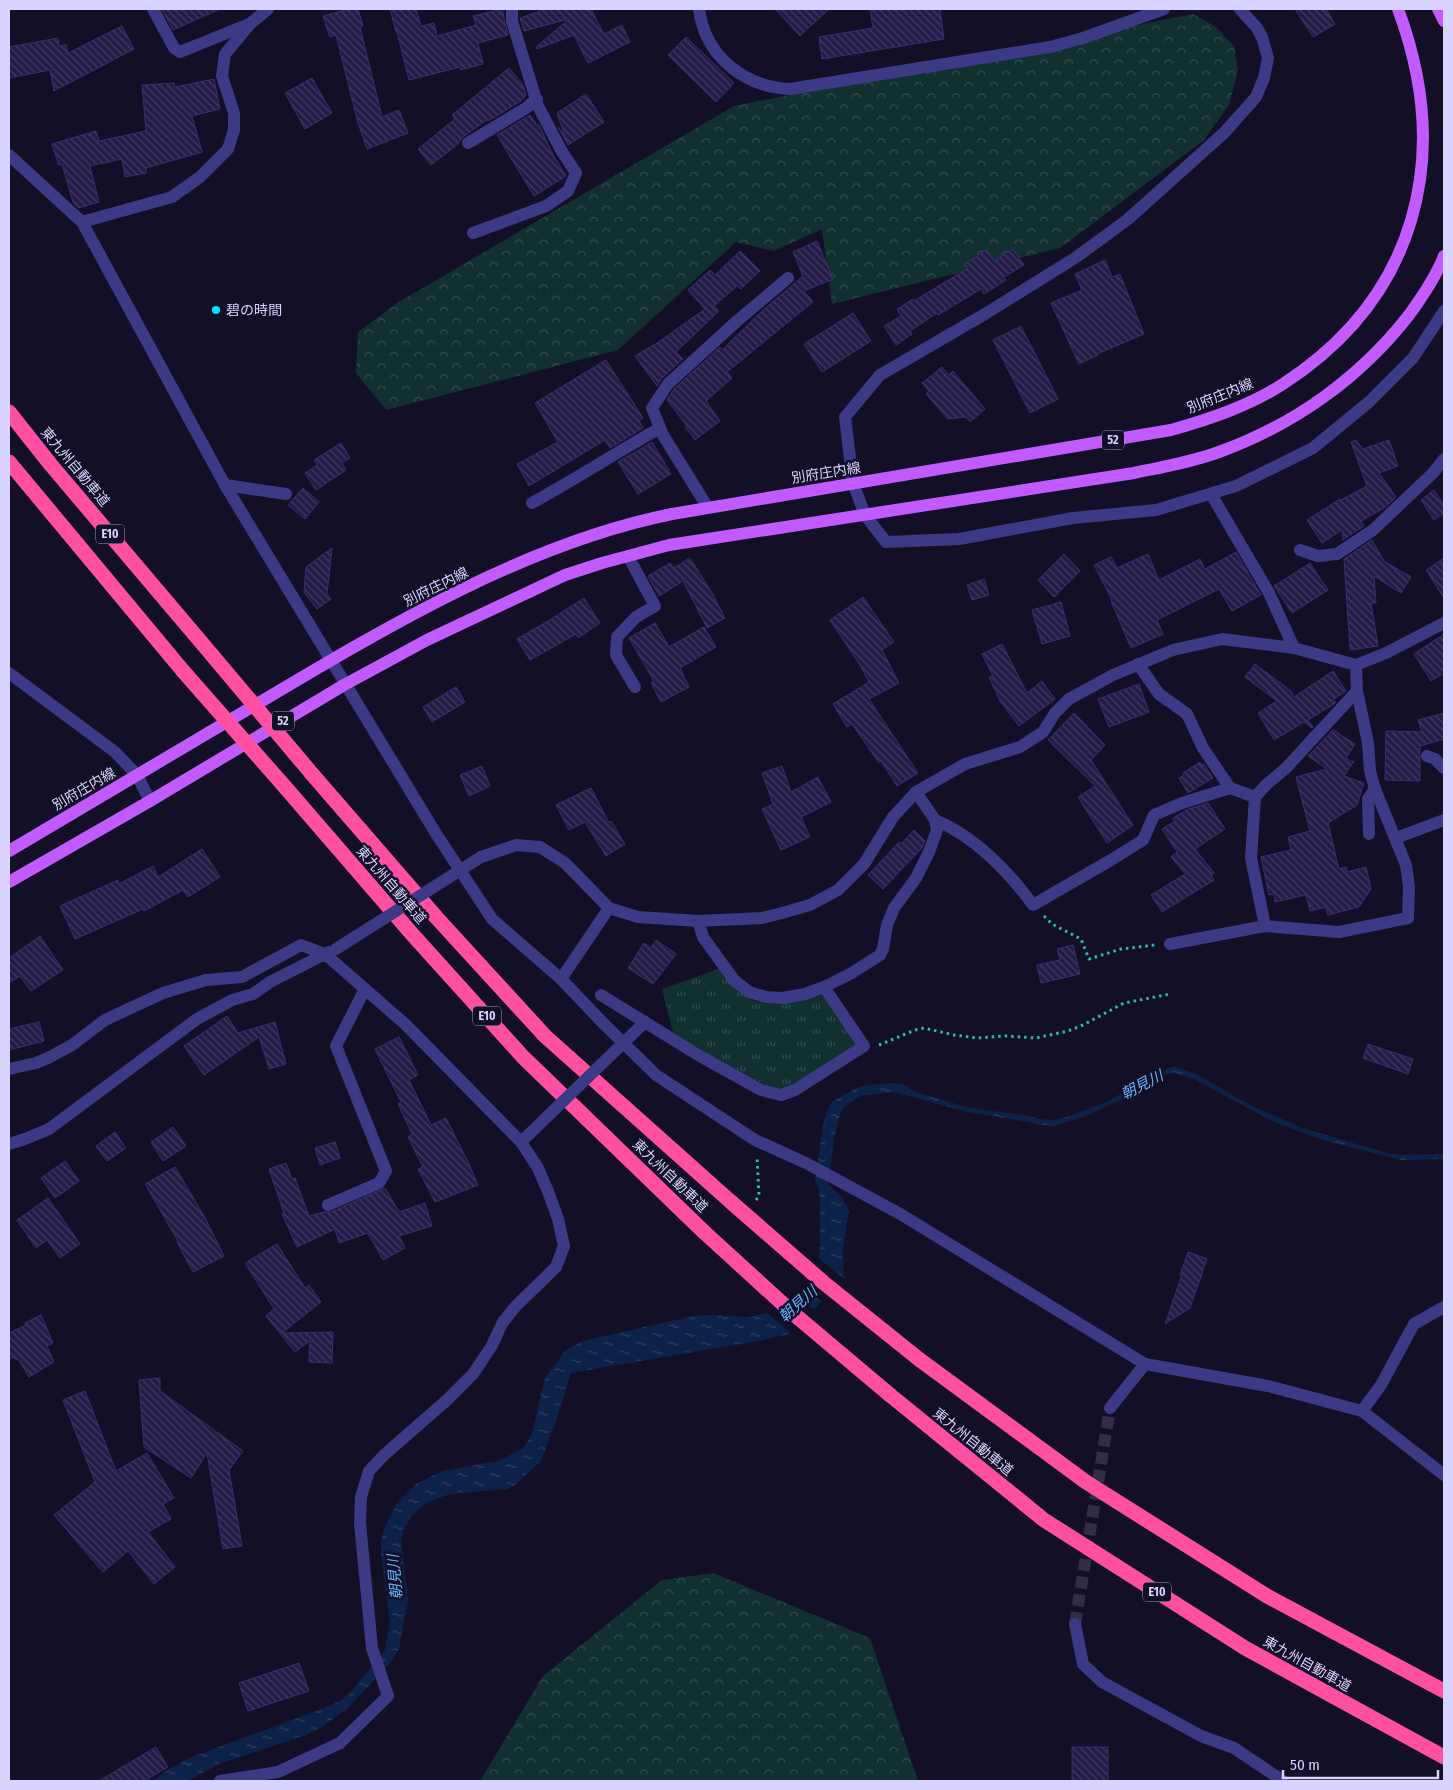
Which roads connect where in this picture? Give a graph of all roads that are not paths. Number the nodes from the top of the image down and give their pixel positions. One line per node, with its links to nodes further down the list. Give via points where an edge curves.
1 (153, 9): 10 (street, via 174,48 180,52)
2 (268, 9): 10 (street)
3 (512, 9): 11 (street, via 512,20)
4 (699, 9): 5 (street, via 708,38 734,70 760,85 775,89 1050,47)
5 (1164, 9)
6 (1240, 9): 23 (street, via 1257,28 1268,58 1256,97 1218,139 1127,220 1076,258 880,376 845,417)
7 (1398, 9): 23 (main road, 別府庄内線 / 52, via 1415,44 1432,121 1434,146 1424,212 1412,243 1374,303 1347,334 1315,362 1246,404 1171,430)
8 (1438, 9): 9 (main road)
9 (1444, 21)
10 (251, 23): 14 (street, via 225,54 222,76 234,113 234,130 228,149 172,197)
11 (537, 99): 12 (street); 15 (street, via 576,174 568,191 546,206)
12 (468, 142)
13 (9, 154): 14 (street)
14 (82, 222): 24 (street)
15 (473, 233)
16 (1444, 256): 29 (main road, 52, via 1422,297 1369,360 1306,410 1260,435 1180,464)
17 (788, 278): 20 (street, via 668,384 652,408)
18 (1444, 311): 26 (street, via 1413,358 1369,402 1313,448 1236,486)
19 (9, 412): 75 (highway, 東九州自動車道 / E10, bridge, via 436,917 545,1036 731,1202 920,1360 1086,1482 1267,1596)
20 (660, 428): 27 (street); 28 (street)
21 (1444, 459): 30 (street, via 1373,530 1337,554 1318,556)
22 (9, 462): 76 (highway, 東九州自動車道 / E10, bridge, via 183,671 412,934 524,1057 795,1316 1044,1520 1245,1648)
23 (854, 483): 28 (main road, 別府庄内線 / 52); 29 (street)
24 (225, 486): 25 (street); 34 (street)
25 (286, 494)
26 (1211, 494): 29 (street, via 1156,510 1073,518 959,539 886,542); 33 (street, via 1269,593)
27 (532, 503)
28 (708, 508): 34 (main road, 別府庄内線 / 52, via 595,534 510,567 393,624)
29 (865, 515): 31 (main road, 52, via 669,545)
30 (1300, 550)
31 (628, 556): 38 (main road, 52, via 566,575 426,640); 39 (street, via 655,606 636,618 617,637 616,655)
32 (1444, 623): 36 (street)
33 (1294, 648): 35 (street, via 1222,639 1173,650); 36 (street)
34 (330, 660): 38 (street); 43 (main road, 別府庄内線 / 52)
35 (1138, 664): 44 (street, via 1159,694 1186,714 1203,748); 46 (street, via 1069,699 1043,732 1020,747 965,764)
36 (1356, 665): 40 (street)
37 (9, 673): 43 (street, via 114,752)
38 (344, 685): 48 (main road, 52); 60 (street, via 492,919)
39 (635, 687)
40 (1358, 690): 45 (street); 47 (street)
41 (1427, 756): 42 (street, via 1436,759)
42 (1444, 768)
43 (137, 775): 48 (street); 53 (main road, 別府庄内線 / 52)
44 (1230, 788): 47 (street); 49 (street, via 1154,815 1142,840 1033,905 998,864 951,826)
45 (1375, 789): 51 (street, via 1368,799); 52 (street)
46 (916, 792): 49 (street); 56 (street, via 893,817 864,864 838,890 810,905 782,914)
47 (1255, 797): 57 (street, via 1251,858)
48 (150, 801): 54 (main road, 52)
49 (935, 820): 61 (street, via 937,830 929,852 916,878 894,908 880,955)
50 (1444, 820): 52 (street)
51 (1368, 834)
52 (1396, 838): 57 (street, via 1406,864 1408,918 1339,932)
53 (9, 851)
54 (9, 882)
55 (609, 908): 56 (street, via 638,918); 59 (street, bridge, via 565,863 540,847 516,846 481,857); 60 (street)
56 (698, 921): 61 (street, via 703,937 734,980 748,992 783,998)
57 (1265, 926): 58 (street)
58 (1170, 944)
59 (330, 951): 62 (street); 65 (street, via 301,945 242,977 206,980 163,993 105,1020 50,1057); 67 (street, via 253,994 232,1000 197,1019 49,1129)
60 (562, 978): 70 (street, via 656,1075 755,1140 854,1188)
61 (824, 987): 64 (street, via 864,1046 781,1095 762,1090)
62 (365, 989): 66 (street, via 405,1024); 68 (street, via 336,1046 386,1171 379,1183)
63 (601, 995): 64 (street)
64 (645, 1022): 66 (street, bridge)
65 (9, 1069)
66 (520, 1142): 77 (street, via 538,1168 558,1219 564,1246 556,1267 503,1322 473,1374 369,1471 361,1497 360,1524 372,1648 388,1696 340,1743 278,1772)
67 (9, 1144)
68 (328, 1205)
69 (1444, 1307): 72 (street, via 1414,1324 1381,1385)
70 (1145, 1364): 71 (street); 72 (street, via 1268,1386)
71 (1110, 1408)
72 (1362, 1411): 73 (street)
73 (1444, 1475)
74 (1075, 1624): 78 (street, via 1083,1664 1102,1682 1201,1736 1234,1748)
75 (1444, 1690)
76 (1444, 1758)
77 (220, 1781)
78 (1283, 1781)

